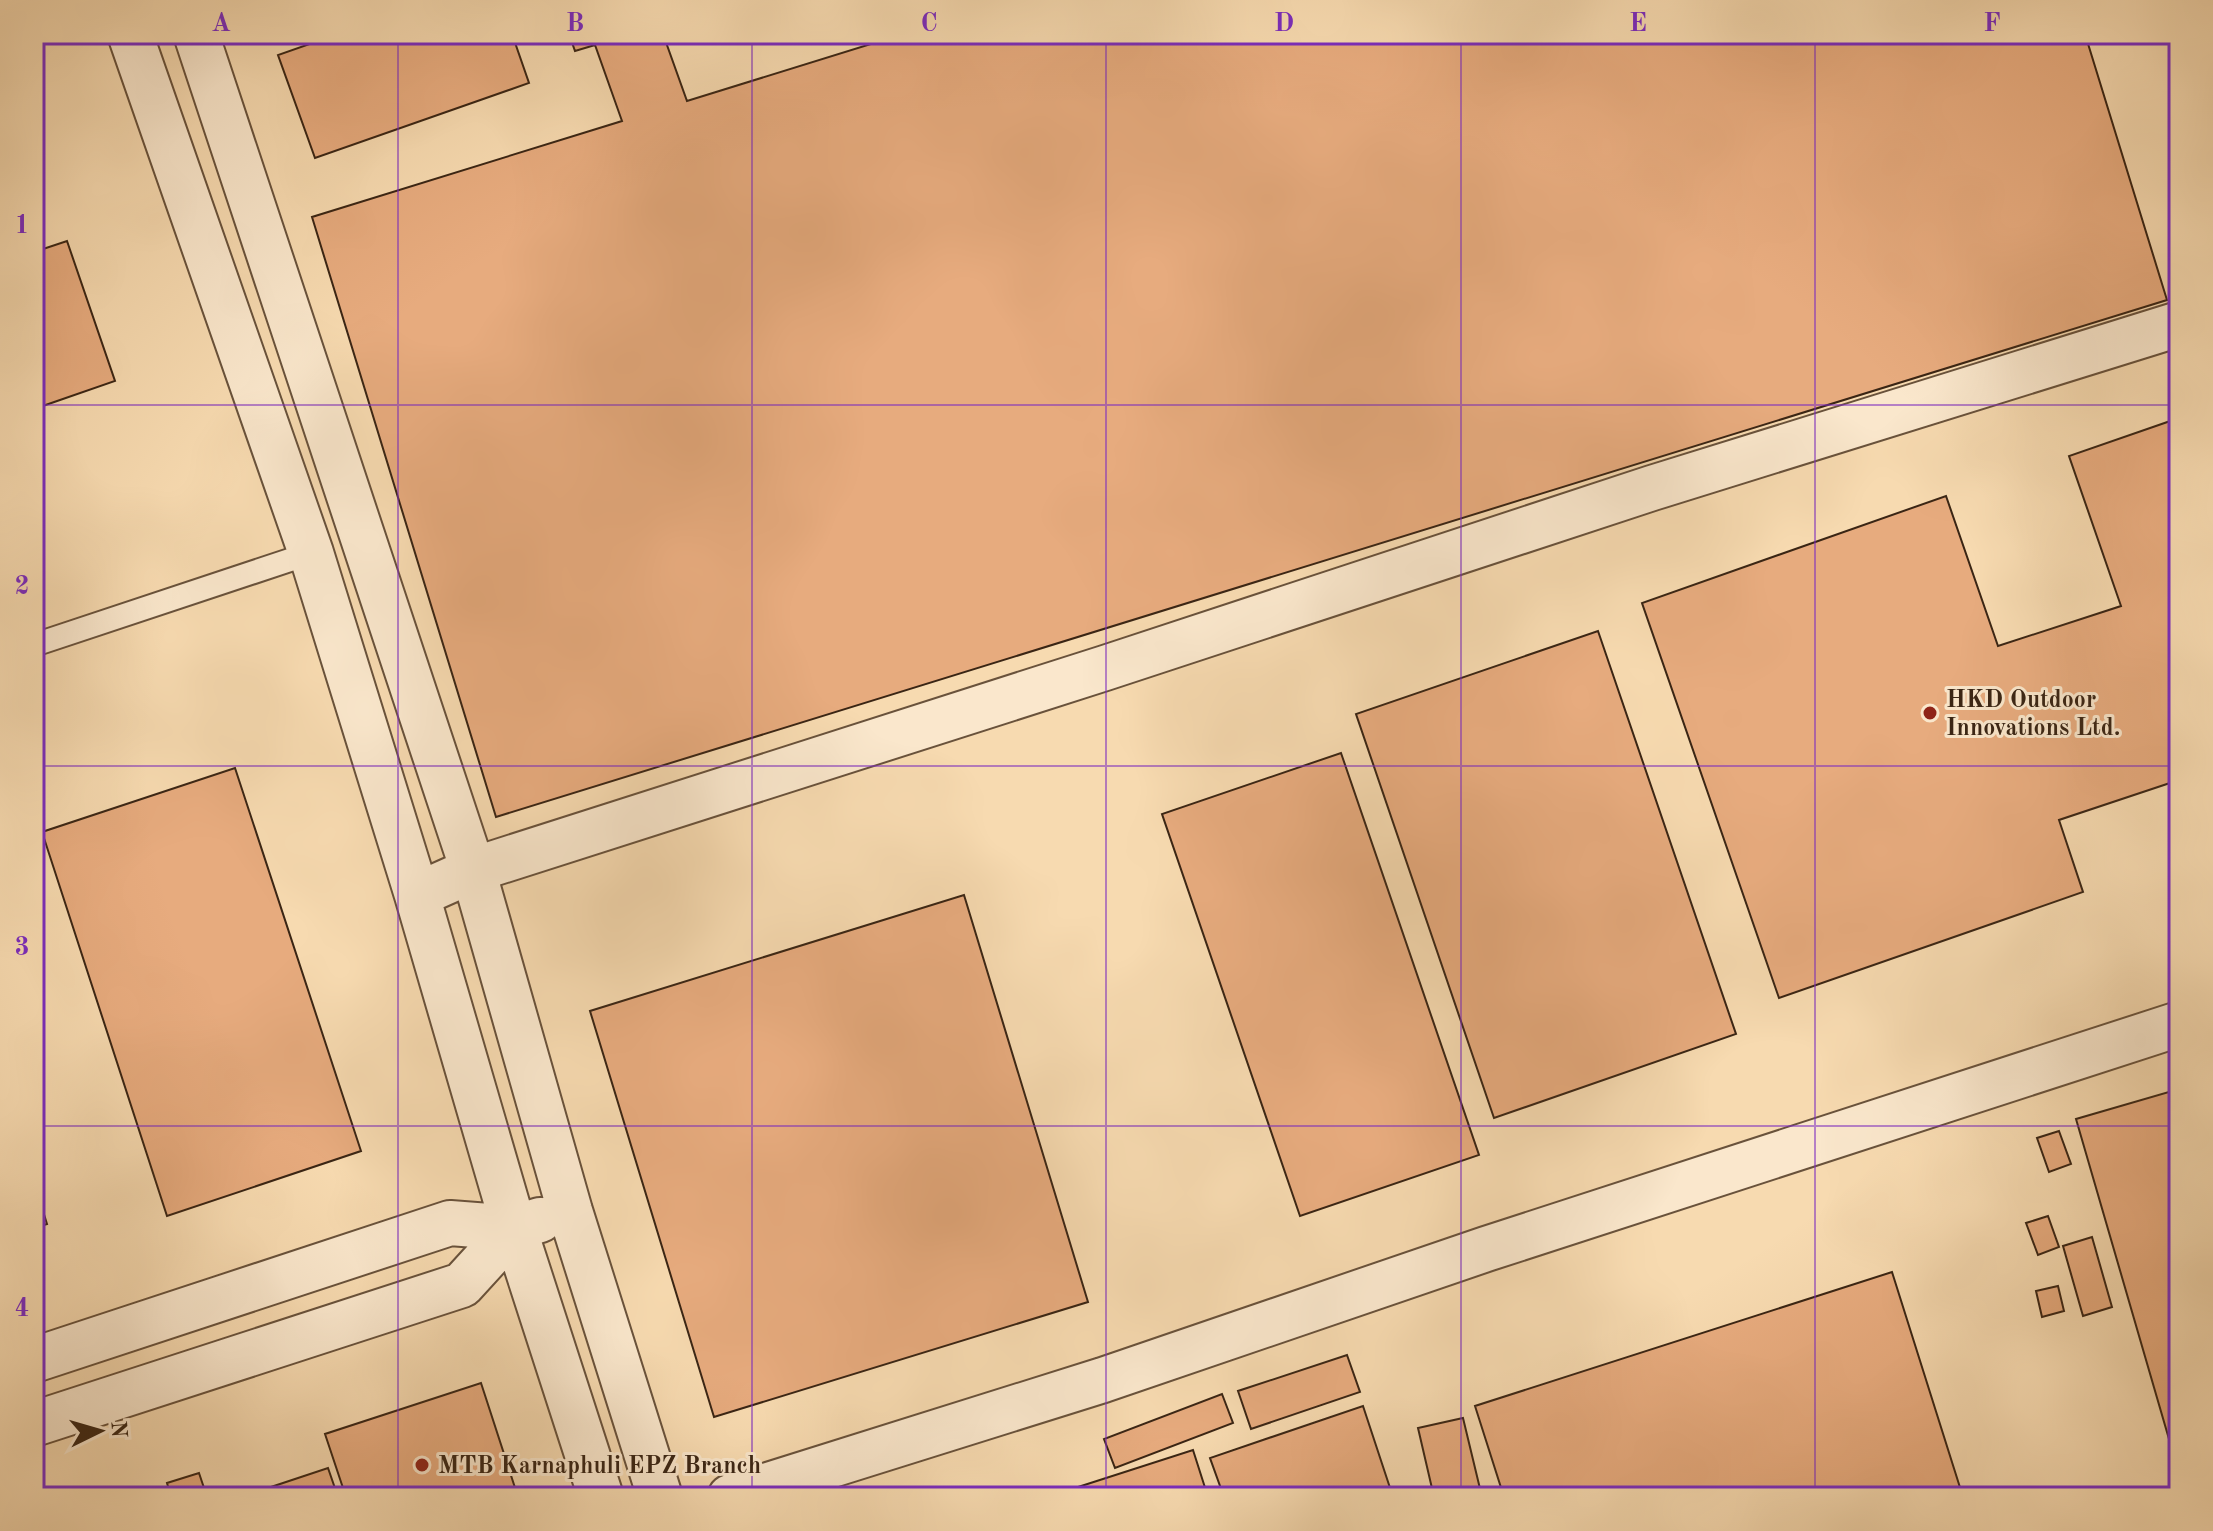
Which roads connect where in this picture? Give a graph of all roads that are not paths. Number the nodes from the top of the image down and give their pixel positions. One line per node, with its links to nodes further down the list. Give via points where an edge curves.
1 (130, 34): 5 (street)
2 (196, 34): 4 (street)
3 (2179, 324): 7 (street, via 1652,488)
4 (361, 535): 5 (street); 7 (street)
5 (311, 553): 6 (lane); 8 (street)
6 (34, 645)
7 (473, 870): 8 (street); 10 (street)
8 (417, 895): 11 (street)
9 (2179, 1024): 16 (street, via 1486,1249 1103,1380)
10 (570, 1211): 11 (street); 15 (street)
11 (514, 1228): 12 (street, via 450,1223); 13 (street, via 462,1285); 14 (street)
12 (34, 1360)
13 (34, 1424)
14 (601, 1497)
15 (660, 1497)
16 (730, 1497)

